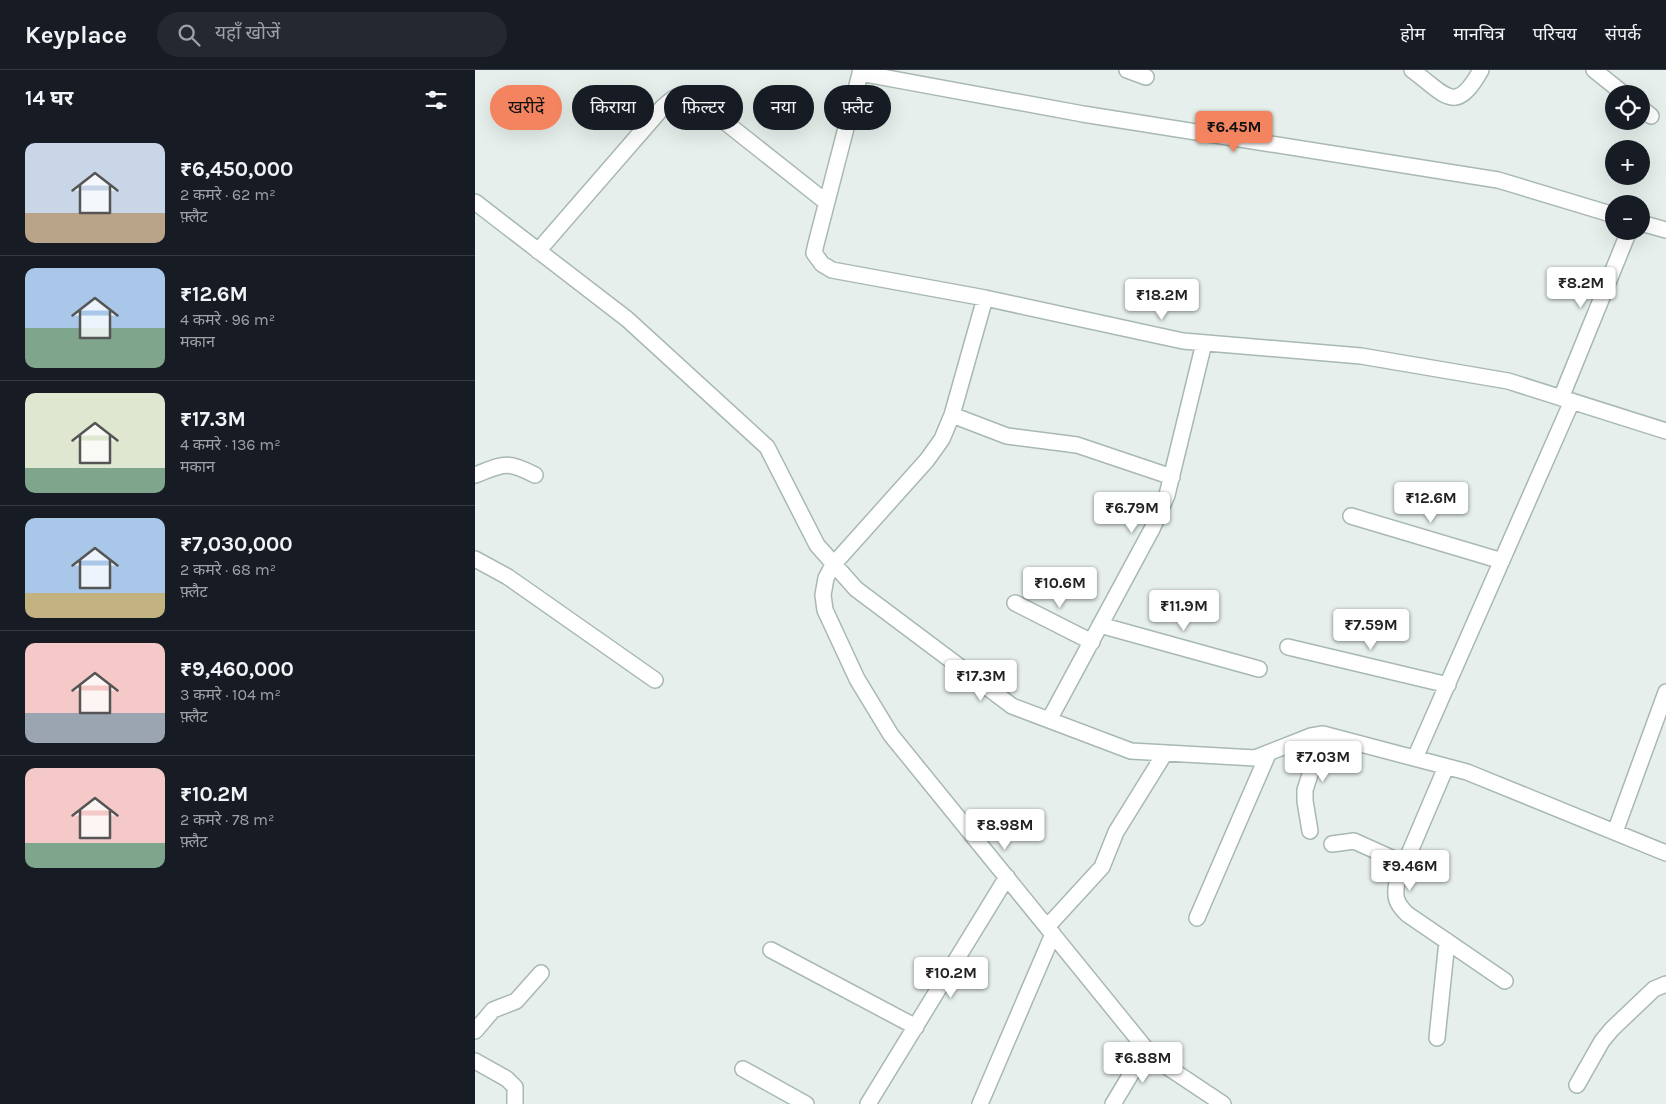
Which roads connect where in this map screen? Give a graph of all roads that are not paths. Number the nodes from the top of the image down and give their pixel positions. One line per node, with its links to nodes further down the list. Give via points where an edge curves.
1 (1127, 70): 6 (street)
2 (1412, 70): 3 (street, via 1449,97 1458,98 1465,95)
3 (1481, 70)
4 (1594, 70): 7 (street)
5 (860, 71): 9 (street); 10 (street, via 1083,114 1498,180)
6 (1146, 77)
7 (1613, 85)
8 (475, 202): 14 (street)
9 (826, 202): 14 (street, via 697,99 684,94 663,107); 15 (street, via 814,253 822,264 832,270)
10 (1605, 212)
11 (1650, 226): 12 (street)
12 (1666, 230)
13 (1626, 240): 17 (street)
14 (538, 251): 26 (street, via 627,319 767,447 817,544)
15 (985, 298): 16 (street); 18 (street)
16 (1203, 343): 17 (street, via 1361,356 1508,381); 22 (street)
17 (1567, 400): 19 (street); 25 (street)
18 (951, 415): 22 (street, via 1007,436 1077,445); 26 (street, via 942,439 927,460)
19 (1666, 431)
20 (475, 475): 21 (street, via 507,464)
21 (535, 475)
22 (1172, 477): 28 (street, via 1152,529)
23 (1351, 516): 25 (street)
24 (475, 559): 32 (street, via 508,577)
25 (1503, 561): 33 (street)
26 (833, 565): 35 (street, via 856,589 1012,706); 46 (street, via 826,578 825,610 873,709)
27 (1015, 603): 29 (street)
28 (1100, 625): 29 (street); 31 (street)
29 (1092, 642): 35 (street)
30 (1288, 647): 33 (street)
31 (1259, 669)
32 (655, 680)
33 (1448, 685): 39 (street)
34 (1666, 692): 42 (street)
35 (1049, 720): 37 (street, via 1131,751)
36 (1323, 734): 38 (street); 39 (street); 41 (street, via 1305,790)
37 (1165, 753): 38 (street, via 1255,758); 48 (street, via 1117,832 1102,867)
38 (1268, 754): 47 (street)
39 (1415, 758): 40 (street)
40 (1446, 767): 42 (street, via 1467,772); 45 (street)
41 (1310, 831)
42 (1615, 832): 44 (street)
43 (1332, 844): 45 (street, via 1354,841)
44 (1666, 853)
45 (1405, 864): 49 (street, via 1395,895 1398,905)
46 (1007, 877): 48 (street); 54 (street)
47 (1197, 918)
48 (1050, 930): 57 (street); 64 (street)
49 (1447, 941): 52 (street); 56 (street)
50 (771, 950): 54 (street)
51 (541, 973): 55 (street, via 516,1001 493,1010)
52 (1505, 981)
53 (1666, 984): 60 (street, via 1654,990 1612,1029)
54 (916, 1027): 63 (street)
55 (475, 1031)
56 (1437, 1038)
57 (1147, 1048): 65 (street); 66 (street, via 1160,1062)
58 (475, 1061): 61 (street, via 515,1087)
59 (743, 1069): 62 (street)
60 (1577, 1086)
61 (515, 1104)
62 (806, 1104)
63 (868, 1104)
64 (980, 1104)
65 (1113, 1104)
66 (1223, 1104)

